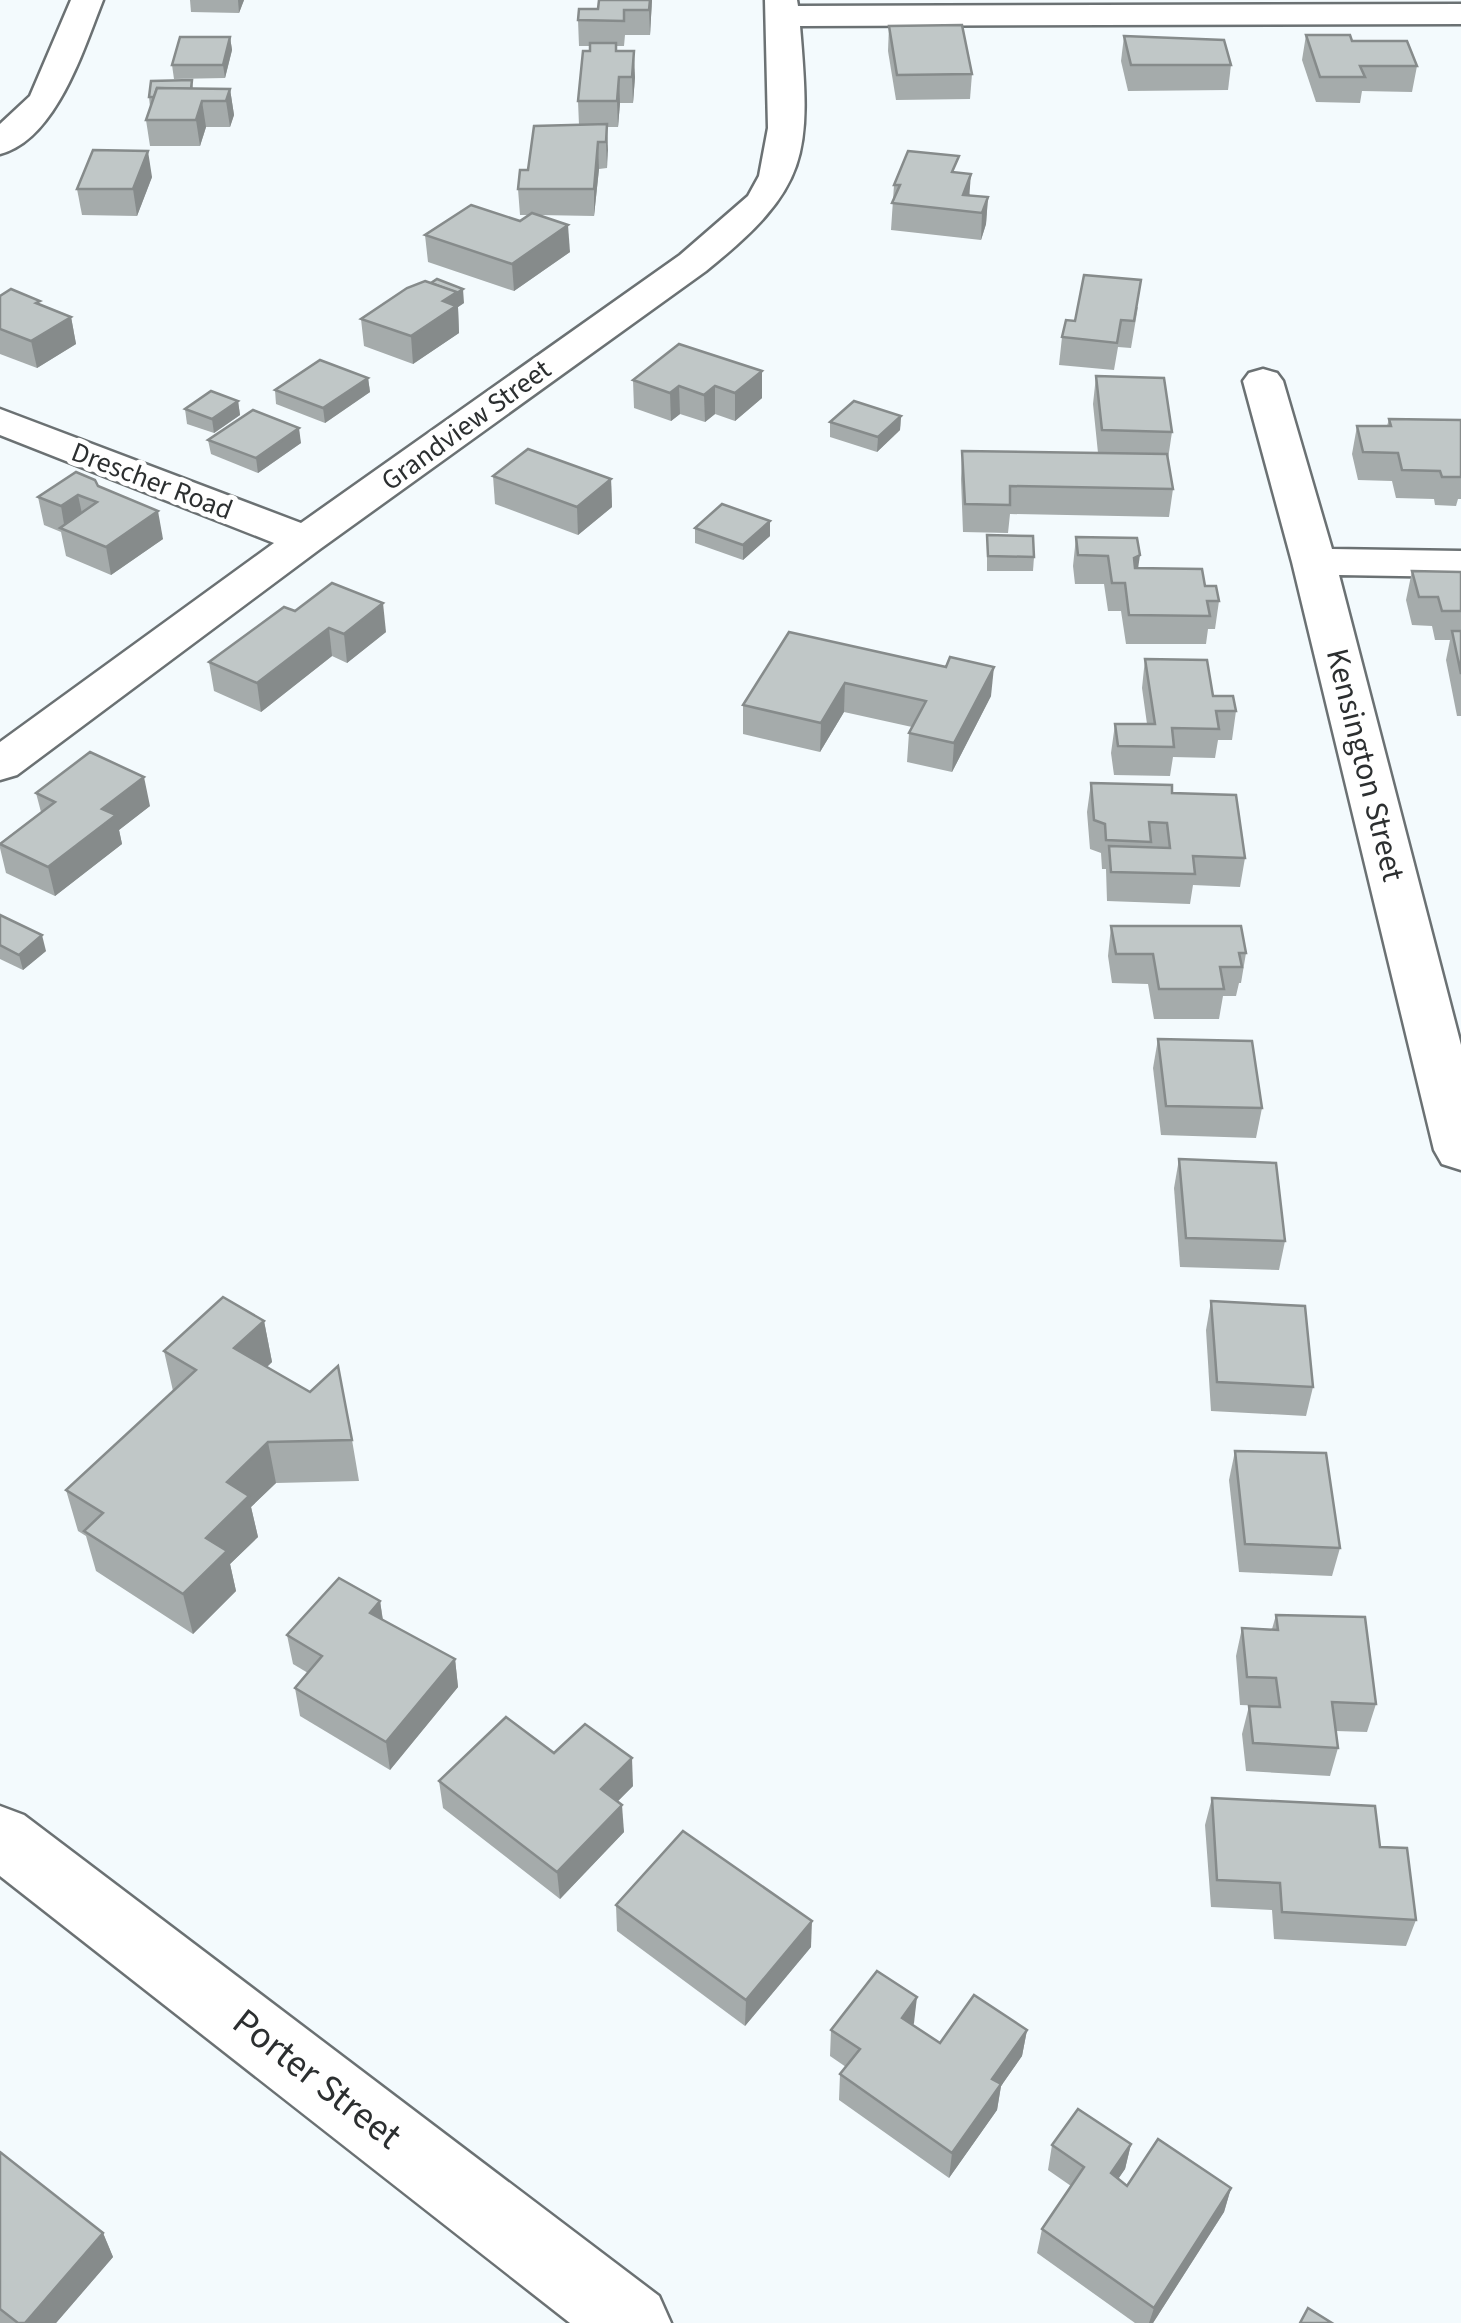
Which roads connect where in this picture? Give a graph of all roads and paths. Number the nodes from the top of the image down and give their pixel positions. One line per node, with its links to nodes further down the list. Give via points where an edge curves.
1 (87, 0): 4 (street, via 45,100)
2 (782, 8): 3 (street); 7 (street, Grandview Street, via 784,144 770,192 693,263)
3 (1461, 14)
4 (0, 143)
5 (1263, 381): 8 (street, Kensington Street)
6 (0, 421): 7 (street, Drescher Road)
7 (304, 540): 10 (street, Grandview Street)
8 (1314, 562): 9 (street); 11 (street, Kensington Street)
9 (1461, 564)
10 (0, 765)
11 (1461, 1150)
12 (0, 1836): 13 (street, Porter Street)
13 (632, 2323)

